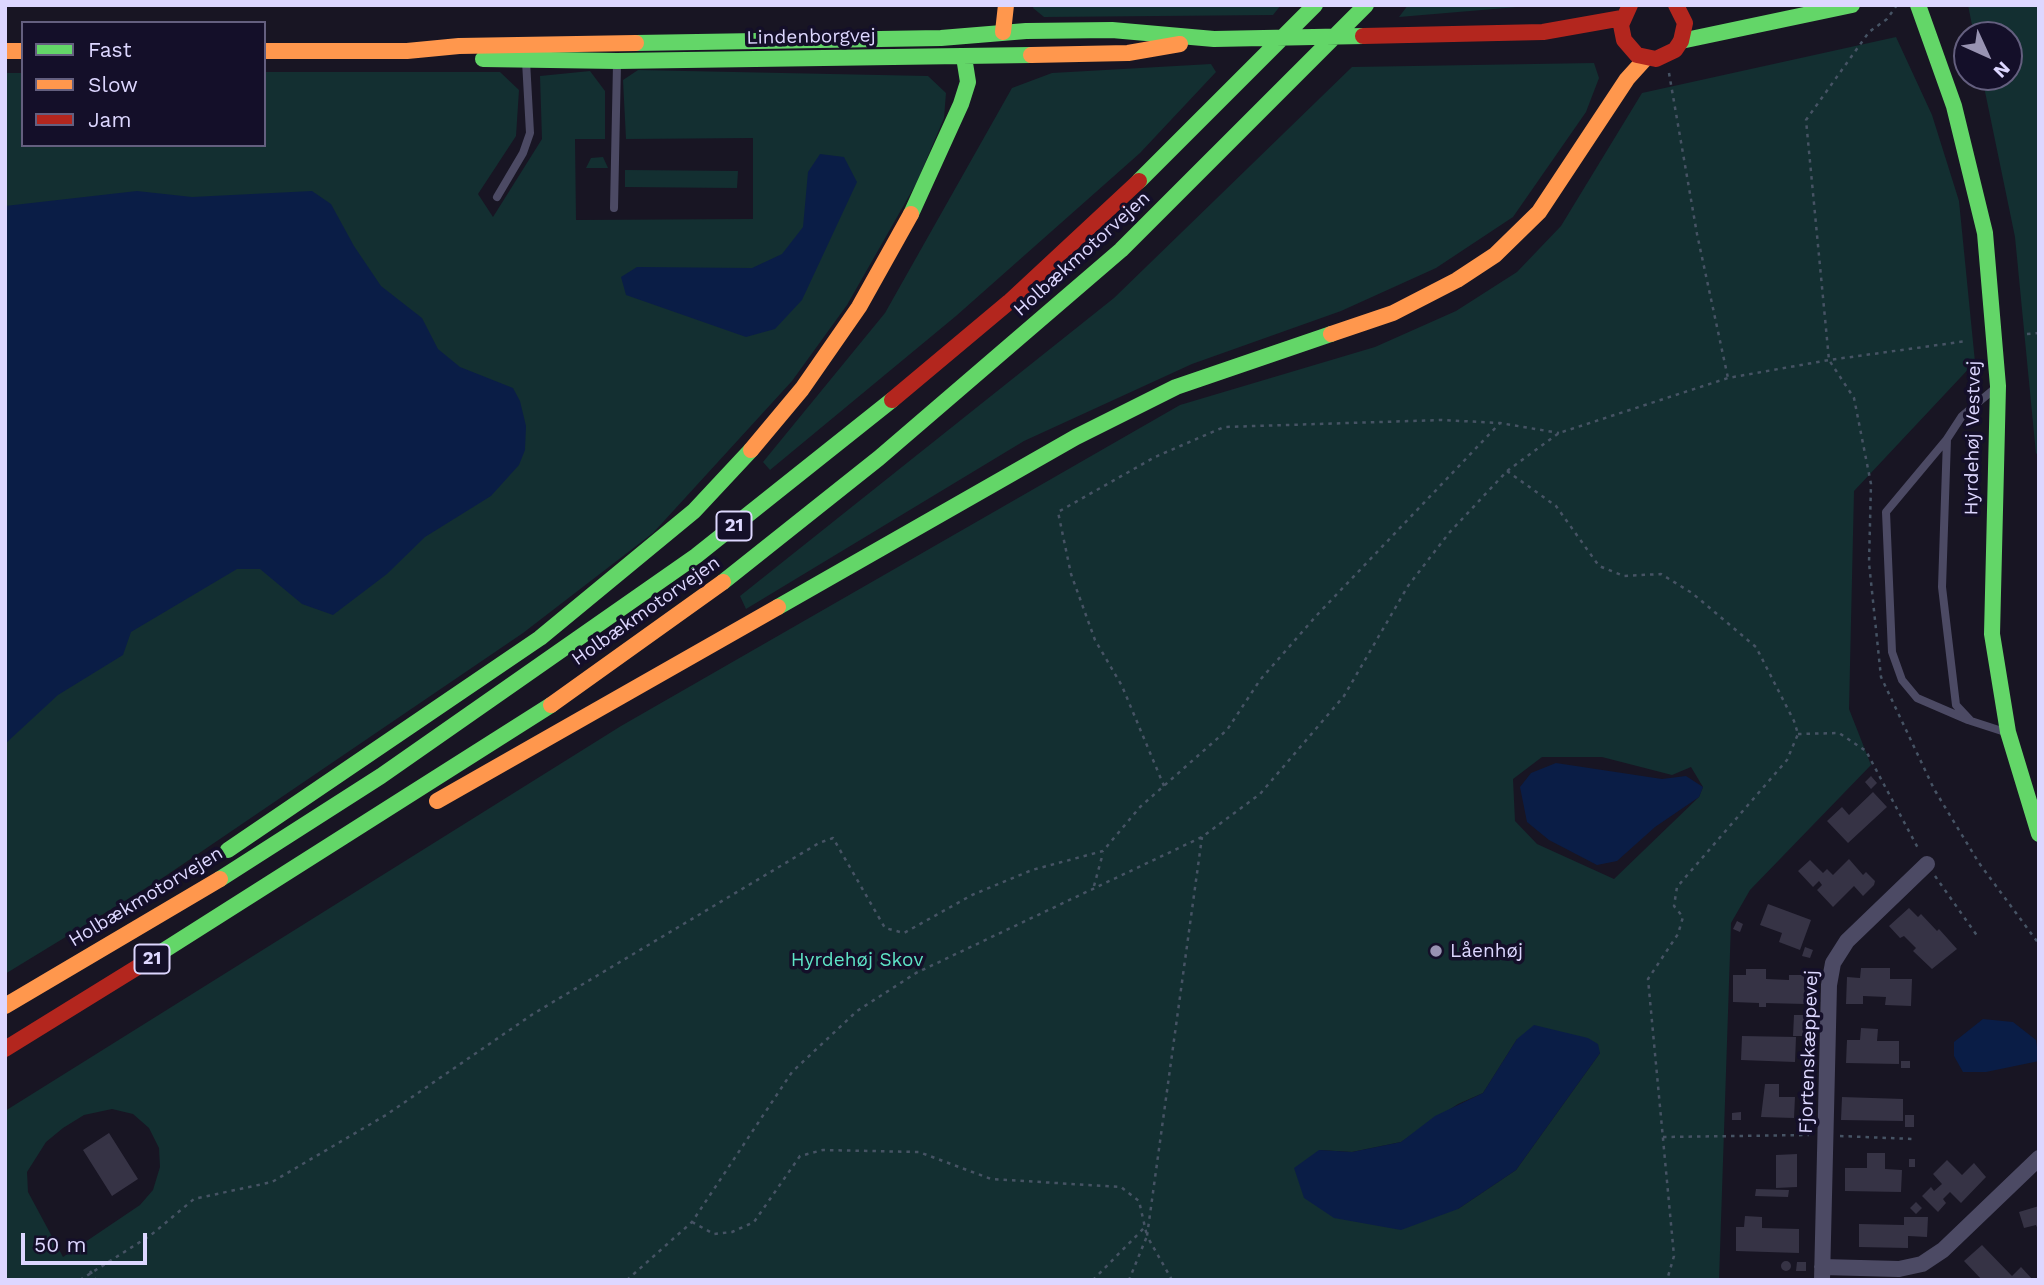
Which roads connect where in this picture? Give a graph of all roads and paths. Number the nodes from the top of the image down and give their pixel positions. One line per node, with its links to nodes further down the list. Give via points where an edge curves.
1 (1006, 5): 14 (main road)
2 (1315, 5): 50 (main road, Holbækmotorvejen / 21, via 1150,171 1009,302 861,427 695,556 381,776 192,897)
3 (1366, 5): 46 (main road, Holbækmotorvejen / 21, via 1121,250 879,458 736,573 569,691)
4 (1678, 5): 12 (main road, via 1685,23)
5 (1852, 5): 12 (main road)
6 (1897, 5): 28 (path, via 1869,32 1806,120)
7 (1918, 5): 30 (main road, Hyrdehøj Vestvej, via 1954,106 1985,233)
8 (1626, 11): 9 (main road, Lindenborgvej); 11 (main road)
9 (1544, 32): 10 (main road, Lindenborgvej); 11 (main road, Lindenborgvej)
10 (1217, 39): 14 (main road, Lindenborgvej, via 1112,30); 14 (main road, Lindenborgvej, via 1128,53)
11 (1624, 40): 20 (main road)
12 (1681, 41): 18 (main road)
13 (617, 43): 14 (main road, Lindenborgvej, via 941,38); 16 (main road, Lindenborgvej); 21 (lane)
14 (1009, 44): 17 (main road)
15 (266, 51): 16 (main road, Lindenborgvej)
16 (526, 53): 21 (main road, Lindenborgvej); 23 (lane, via 530,132)
17 (988, 56): 19 (main road, Lindenborgvej); 22 (main road)
18 (1666, 56): 20 (main road); 29 (path)
19 (964, 57): 21 (main road, Lindenborgvej); 22 (main road)
20 (1646, 58): 39 (main road, via 1539,212 1495,255 1457,280 1394,313 1176,387 1089,431)
21 (617, 61): 24 (lane)
22 (968, 82): 44 (main road, via 938,160 859,307 802,389 694,511 540,638)
23 (497, 197)
24 (614, 208)
25 (2039, 333): 26 (path)
26 (2027, 334)
27 (1966, 341): 28 (path)
28 (1829, 360): 29 (path)
29 (1728, 378): 32 (path)
30 (1998, 386): 33 (lane, via 1962,416); 36 (main road, Hyrdehøj Vestvej, via 1992,634)
31 (1500, 423): 32 (path); 38 (path, via 1317,615 1260,680 1227,730); 38 (path, via 1442,420 1224,427 1155,457 1058,512 1071,573 1095,640 1122,686)
32 (1559, 433): 34 (path)
33 (1947, 439): 35 (lane, via 1942,587 1956,705); 35 (lane, via 1886,512 1892,652 1902,680 1917,698)
34 (1507, 471): 37 (path, via 1556,506 1599,566 1624,576 1661,574 1692,593 1756,647); 42 (path, via 1449,533 1408,586 1344,696 1260,794)
35 (1971, 721): 36 (lane)
36 (2008, 732): 41 (main road, Hyrdehøj Vestvej)
37 (1798, 734): 45 (path, via 1839,733 1866,751); 54 (path, via 1787,760 1677,887 1674,906 1683,917 1678,933 1648,979)
38 (1164, 786): 43 (path)
39 (426, 808)
40 (390, 827): 46 (main road)
41 (2039, 834)
42 (1202, 837): 48 (path); 59 (path)
43 (1103, 851): 48 (path); 60 (path, via 1032,870 972,895 904,933 885,928 833,838 819,843 533,1014 386,1115 272,1182 194,1199 151,1235)
44 (217, 858)
45 (1927, 864): 49 (path); 53 (street, Fjortenskæppevej, via 1847,941 1833,963)
46 (298, 868): 52 (main road, Holbækmotorvejen / 21)
47 (183, 882): 50 (main road)
48 (1094, 886): 57 (path, via 916,973 857,1011 792,1072)
49 (1978, 937)
50 (84, 958): 51 (main road, Holbækmotorvejen / 21)
51 (5, 1006)
52 (5, 1049)
53 (1826, 1135): 54 (path); 55 (path); 61 (street, Fjortenskæppevej)
54 (1663, 1137): 68 (path, via 1674,1256)
55 (1913, 1139)
56 (2039, 1158): 61 (street, via 1923,1265)
57 (692, 1222): 58 (path, via 714,1234 754,1222 800,1156 823,1150 919,1152 991,1179 1121,1187 1139,1200); 64 (path)
58 (1145, 1227): 59 (path); 65 (path)
59 (1147, 1236): 66 (path); 67 (path)
60 (90, 1270): 62 (path); 63 (path)
61 (1822, 1273)
62 (80, 1280)
63 (96, 1280)
64 (627, 1280)
65 (1093, 1280)
66 (1129, 1280)
67 (1172, 1280)
68 (1667, 1280)

